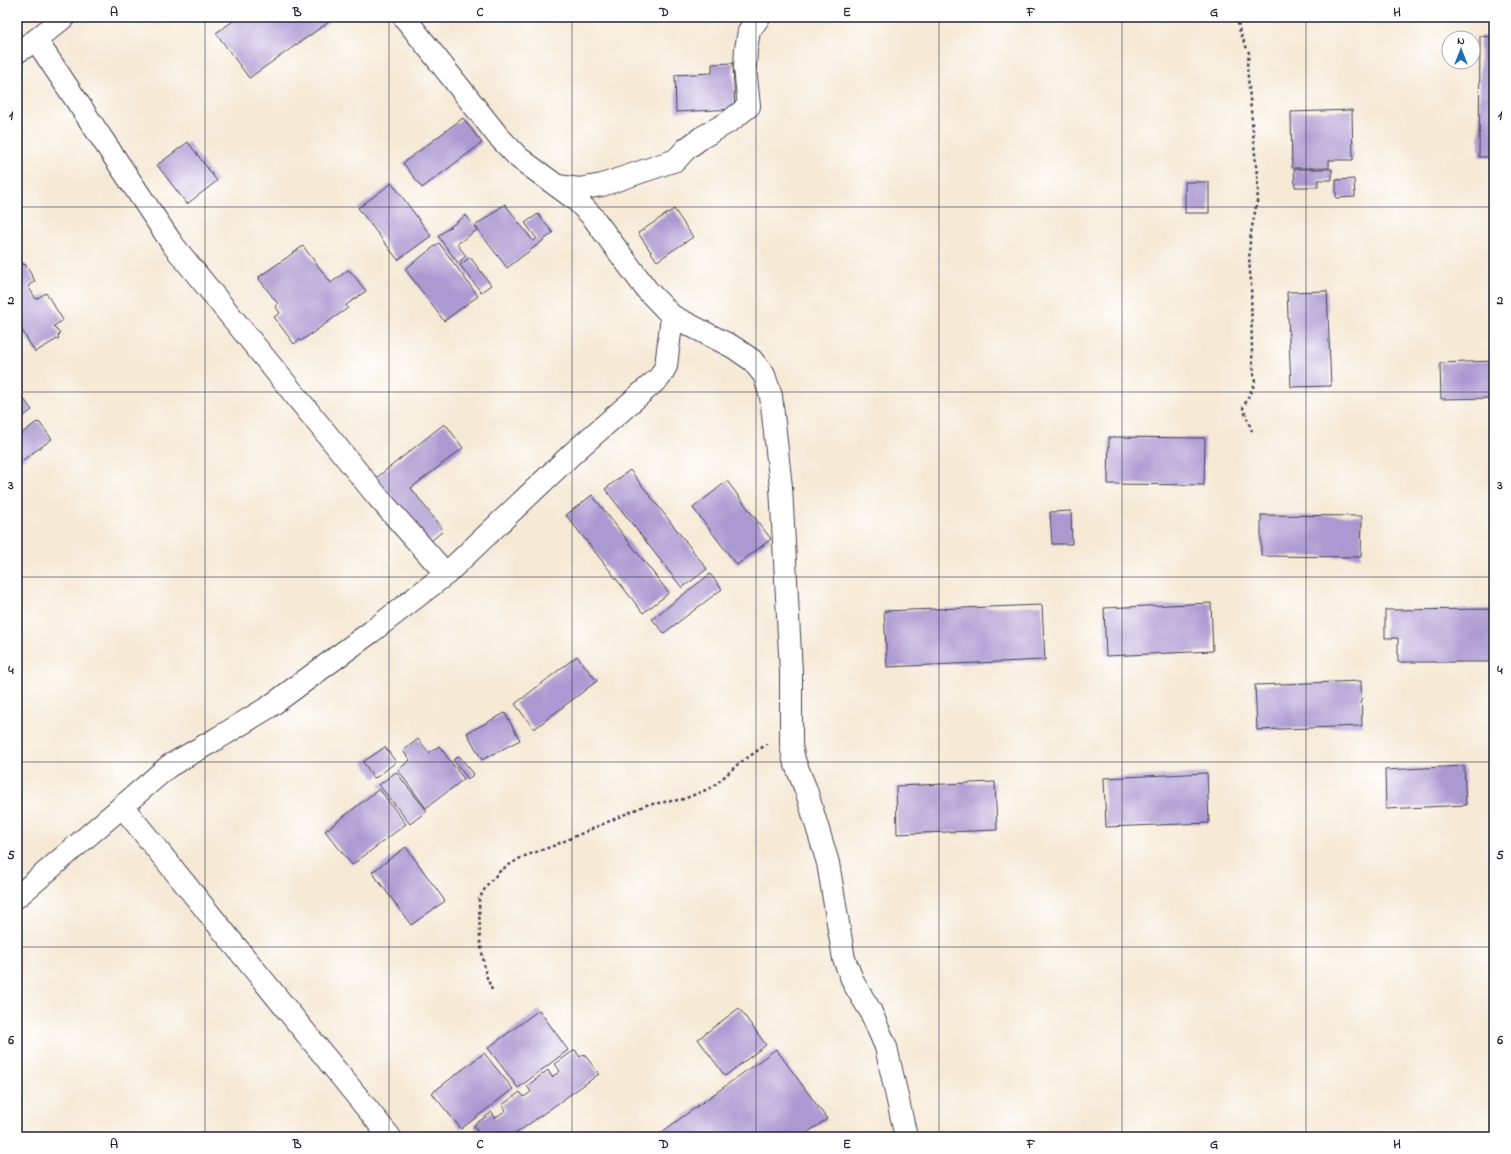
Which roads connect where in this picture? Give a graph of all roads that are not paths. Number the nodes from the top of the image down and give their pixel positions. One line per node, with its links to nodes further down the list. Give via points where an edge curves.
1 (64, 17): 4 (street)
2 (404, 17): 6 (street, via 498,136 519,158)
3 (759, 17): 6 (street, via 749,31 746,49 749,106 686,149 676,160 602,185 579,189)
4 (36, 40): 5 (street); 8 (street, via 173,245 377,496)
5 (17, 52)
6 (558, 186): 7 (street, via 592,216 647,290)
7 (672, 316): 8 (street, via 666,366 660,377 574,452); 12 (street, via 733,347 752,360 764,375 771,396 781,487 792,672 794,760 828,863 844,959 886,1046)
8 (446, 574): 9 (street, via 269,707 169,766)
9 (122, 806): 10 (street); 11 (street)
10 (17, 897)
11 (390, 1137)
12 (906, 1137)

